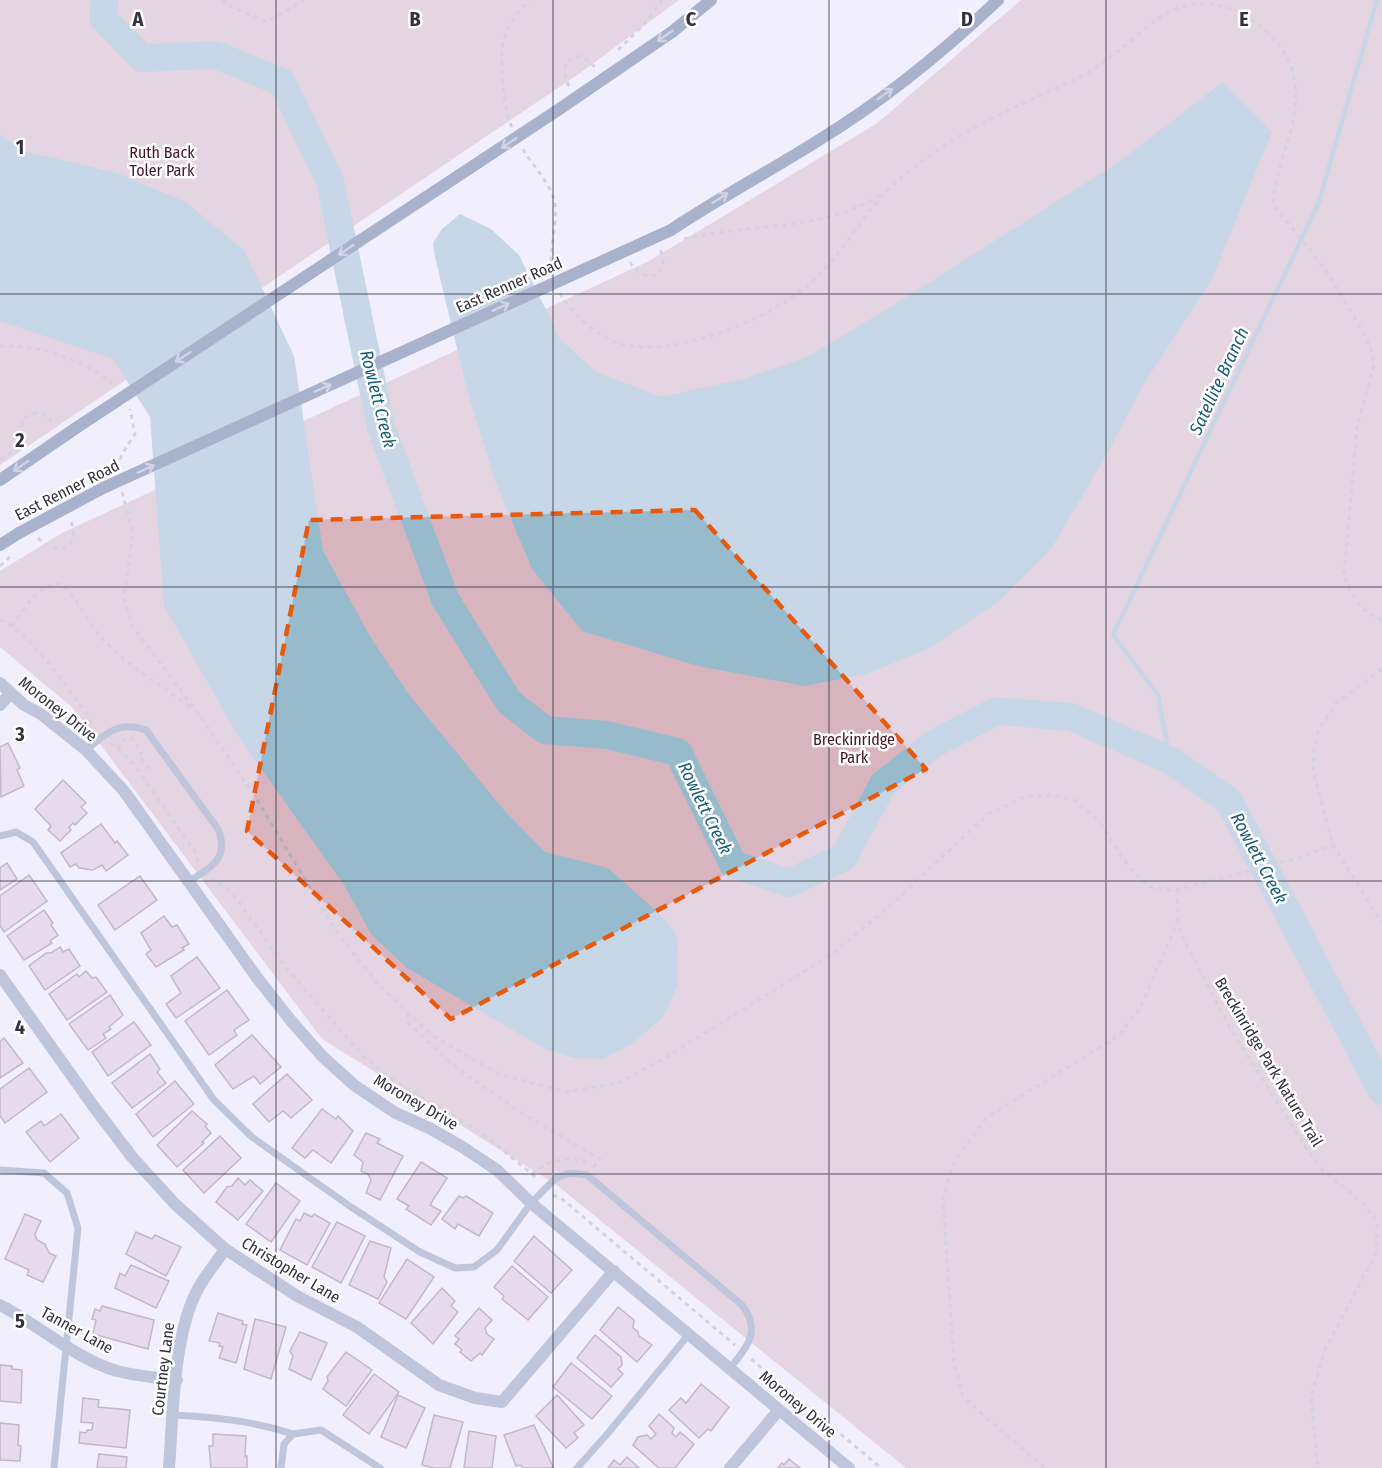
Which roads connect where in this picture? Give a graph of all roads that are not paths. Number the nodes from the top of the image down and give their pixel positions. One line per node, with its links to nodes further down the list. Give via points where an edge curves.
1 (711, 0): 3 (main road, one-way to 3, bridge, via 672,32 558,110)
2 (998, 0): 4 (main road, East Renner Road, one-way to 2, bridge, via 103,488 671,230 820,140 945,48)
3 (0, 480)
4 (0, 545)
5 (0, 683): 6 (street, Moroney Drive)
6 (11, 693): 7 (street); 8 (street, Moroney Drive)
7 (0, 705)
8 (86, 750): 10 (street, Moroney Drive, via 124,791); 10 (lane, via 121,726 146,730 222,839 217,861)
9 (0, 836): 13 (lane, via 16,832 33,842 214,1100 252,1137 351,1207 420,1252 455,1268 474,1267 497,1250)
10 (189, 881): 13 (street, Moroney Drive, via 278,1005 322,1056 354,1085 394,1112 497,1170)
11 (0, 975): 14 (street, Christopher Lane, via 132,1157 175,1204)
12 (0, 1170): 18 (lane, via 44,1173 67,1193 78,1228)
13 (531, 1203): 15 (street, Moroney Drive); 19 (lane, via 556,1178 570,1173 587,1176 598,1184 748,1312 753,1330 748,1346)
14 (225, 1249): 15 (street, Christopher Lane, via 297,1296 357,1327 439,1385 475,1398 502,1402); 20 (street, Courtney Lane, via 198,1288 187,1317)
15 (614, 1271): 17 (street, Moroney Drive)
16 (0, 1305): 18 (street, Tanner Lane)
17 (689, 1334): 19 (street, Moroney Drive); 28 (lane)
18 (67, 1346): 20 (street, Tanner Lane, via 116,1370); 24 (lane)
19 (730, 1368): 21 (street, Moroney Drive)
20 (177, 1380): 22 (street, Courtney Lane)
21 (779, 1410): 29 (street); 30 (street, Moroney Drive)
22 (174, 1415): 23 (lane, via 230,1418); 25 (street, Courtney Lane)
23 (293, 1434): 26 (lane, via 284,1444); 27 (lane, via 321,1430)
24 (54, 1468)
25 (169, 1468)
26 (282, 1468)
27 (380, 1468)
28 (577, 1468)
29 (730, 1468)
30 (849, 1468)

